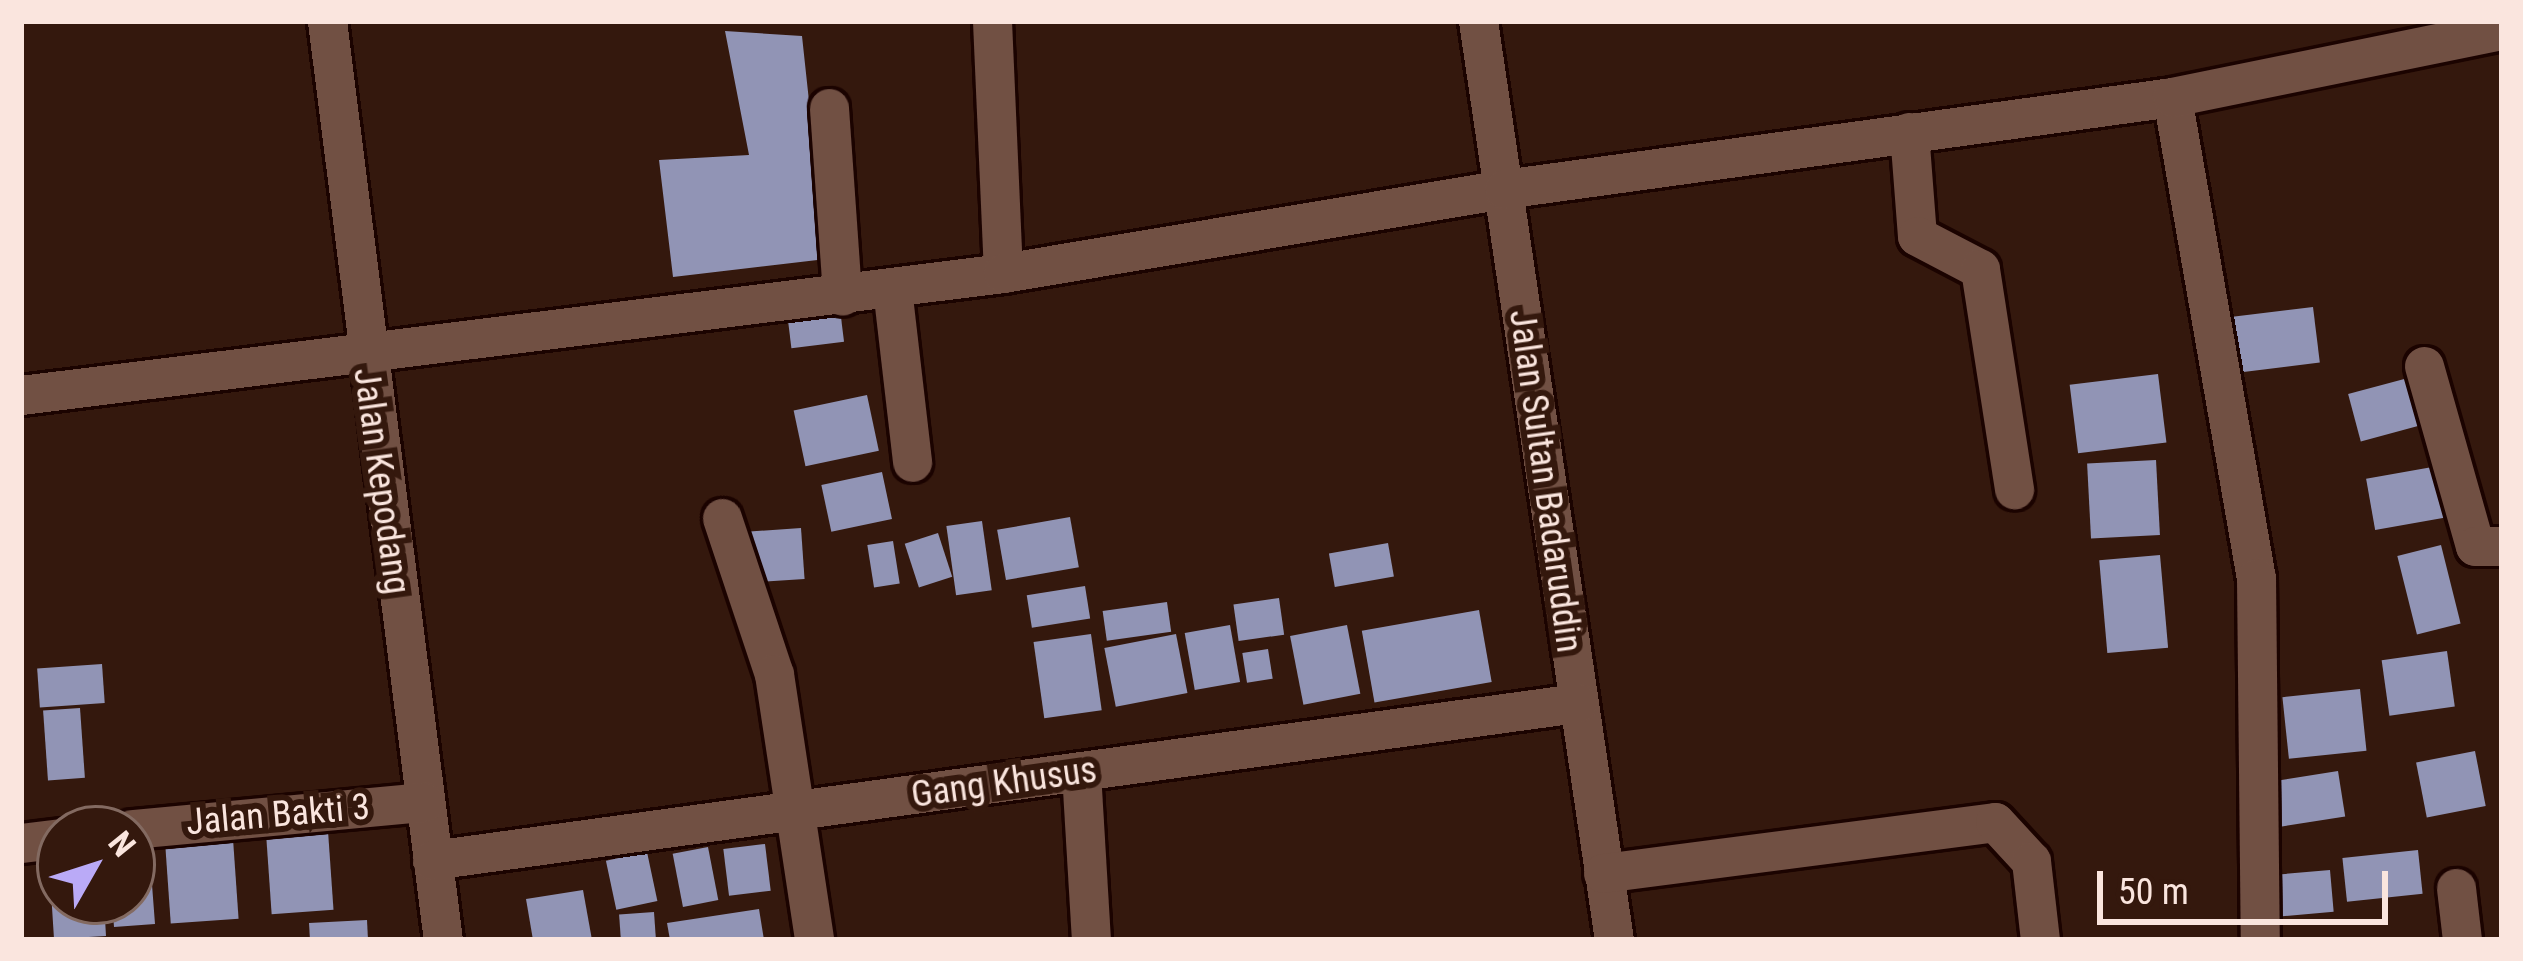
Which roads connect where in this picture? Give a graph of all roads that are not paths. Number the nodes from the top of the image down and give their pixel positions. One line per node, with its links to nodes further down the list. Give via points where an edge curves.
1 (327, 21): 12 (street, Jalan Kepodang)
2 (992, 21): 9 (street)
3 (1478, 21): 8 (street, Jalan Sultan Badaruddin)
4 (2502, 30): 5 (street)
5 (2173, 98): 7 (street); 32 (street, via 2256,578)
6 (829, 108): 11 (street)
7 (1909, 132): 8 (street); 16 (street, via 1917,236 1980,269)
8 (1504, 189): 9 (street); 19 (street, Jalan Sultan Badaruddin)
9 (1003, 273): 10 (street)
10 (892, 288): 11 (street); 15 (street)
11 (842, 296): 12 (street)
12 (364, 360): 14 (street); 21 (street, Jalan Kepodang)
13 (2424, 366): 18 (street, via 2474,546)
14 (21, 394)
15 (912, 462)
16 (2014, 490)
17 (722, 518): 22 (street, via 769,651)
18 (2502, 546)
19 (1577, 703): 20 (street, Gang Khusus); 25 (street, Jalan Sultan Badaruddin)
20 (1082, 772): 22 (street, Gang Khusus); 29 (street)
21 (424, 802): 23 (street, Jalan Bakti 3); 24 (street, Jalan Kepodang)
22 (798, 814): 24 (street, Gang Khusus); 28 (street)
23 (156, 828)
24 (432, 860): 27 (street, Jalan Kepodang)
25 (1603, 873): 30 (street, Jalan Sultan Badaruddin); 31 (street, via 1995,822 2031,861)
26 (2456, 887): 33 (street)
27 (443, 940)
28 (814, 940)
29 (1091, 940)
30 (1613, 940)
31 (2040, 940)
32 (2260, 940)
33 (2462, 940)

